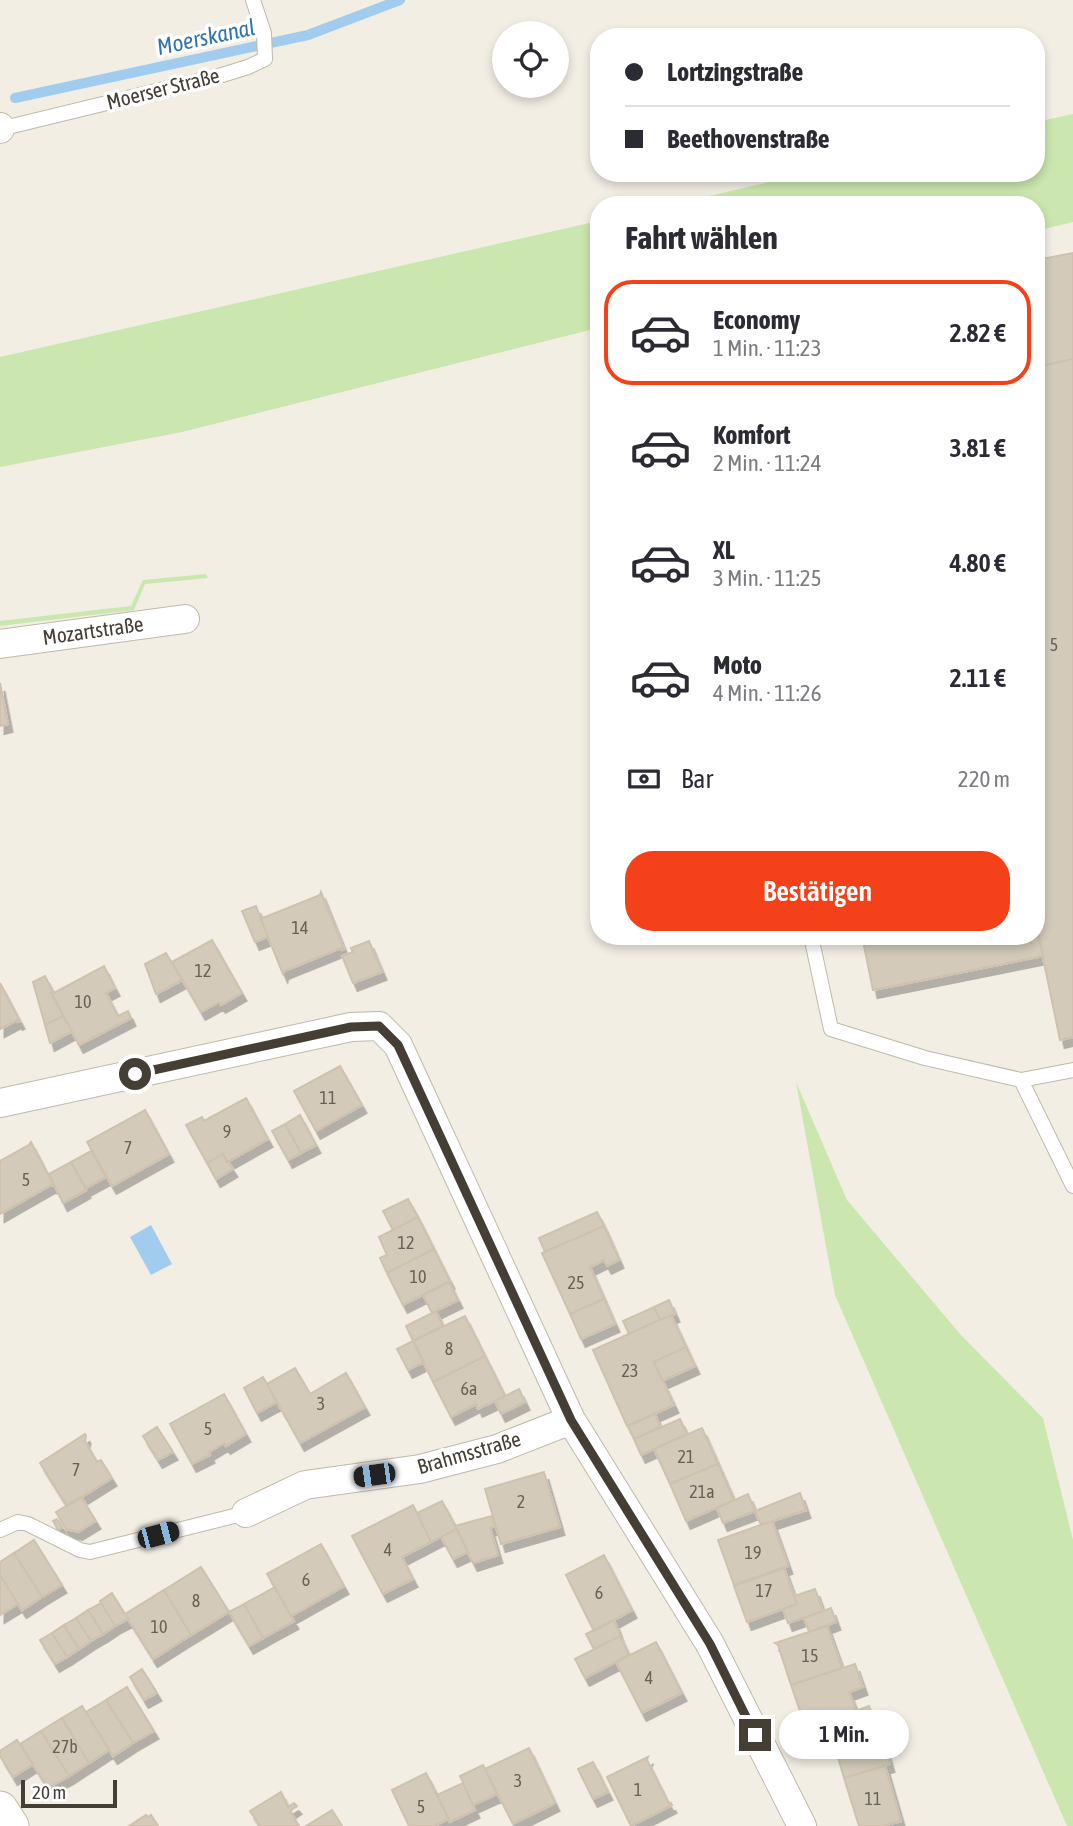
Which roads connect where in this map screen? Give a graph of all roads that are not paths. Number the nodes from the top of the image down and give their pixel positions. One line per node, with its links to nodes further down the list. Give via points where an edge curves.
1 (253, 0): 2 (lane, Moerser Straße, via 264,33 265,59 222,75)
2 (0, 129)
3 (186, 619): 4 (street, Mozartstraße)
4 (0, 644)
5 (813, 945): 7 (lane, via 831,1029 925,1058)
6 (1073, 1070): 7 (lane)
7 (1021, 1080): 9 (lane)
8 (0, 1103): 10 (street, via 351,1027 379,1026 398,1045)
9 (1073, 1186)
10 (571, 1420): 11 (street, Brahmsstraße, via 497,1449 420,1469 305,1485); 15 (street, via 710,1644)
11 (246, 1513): 12 (lane, via 90,1552 28,1524 18,1522)
12 (0, 1530)
13 (0, 1809): 14 (street)
14 (11, 1826)
15 (802, 1826)

